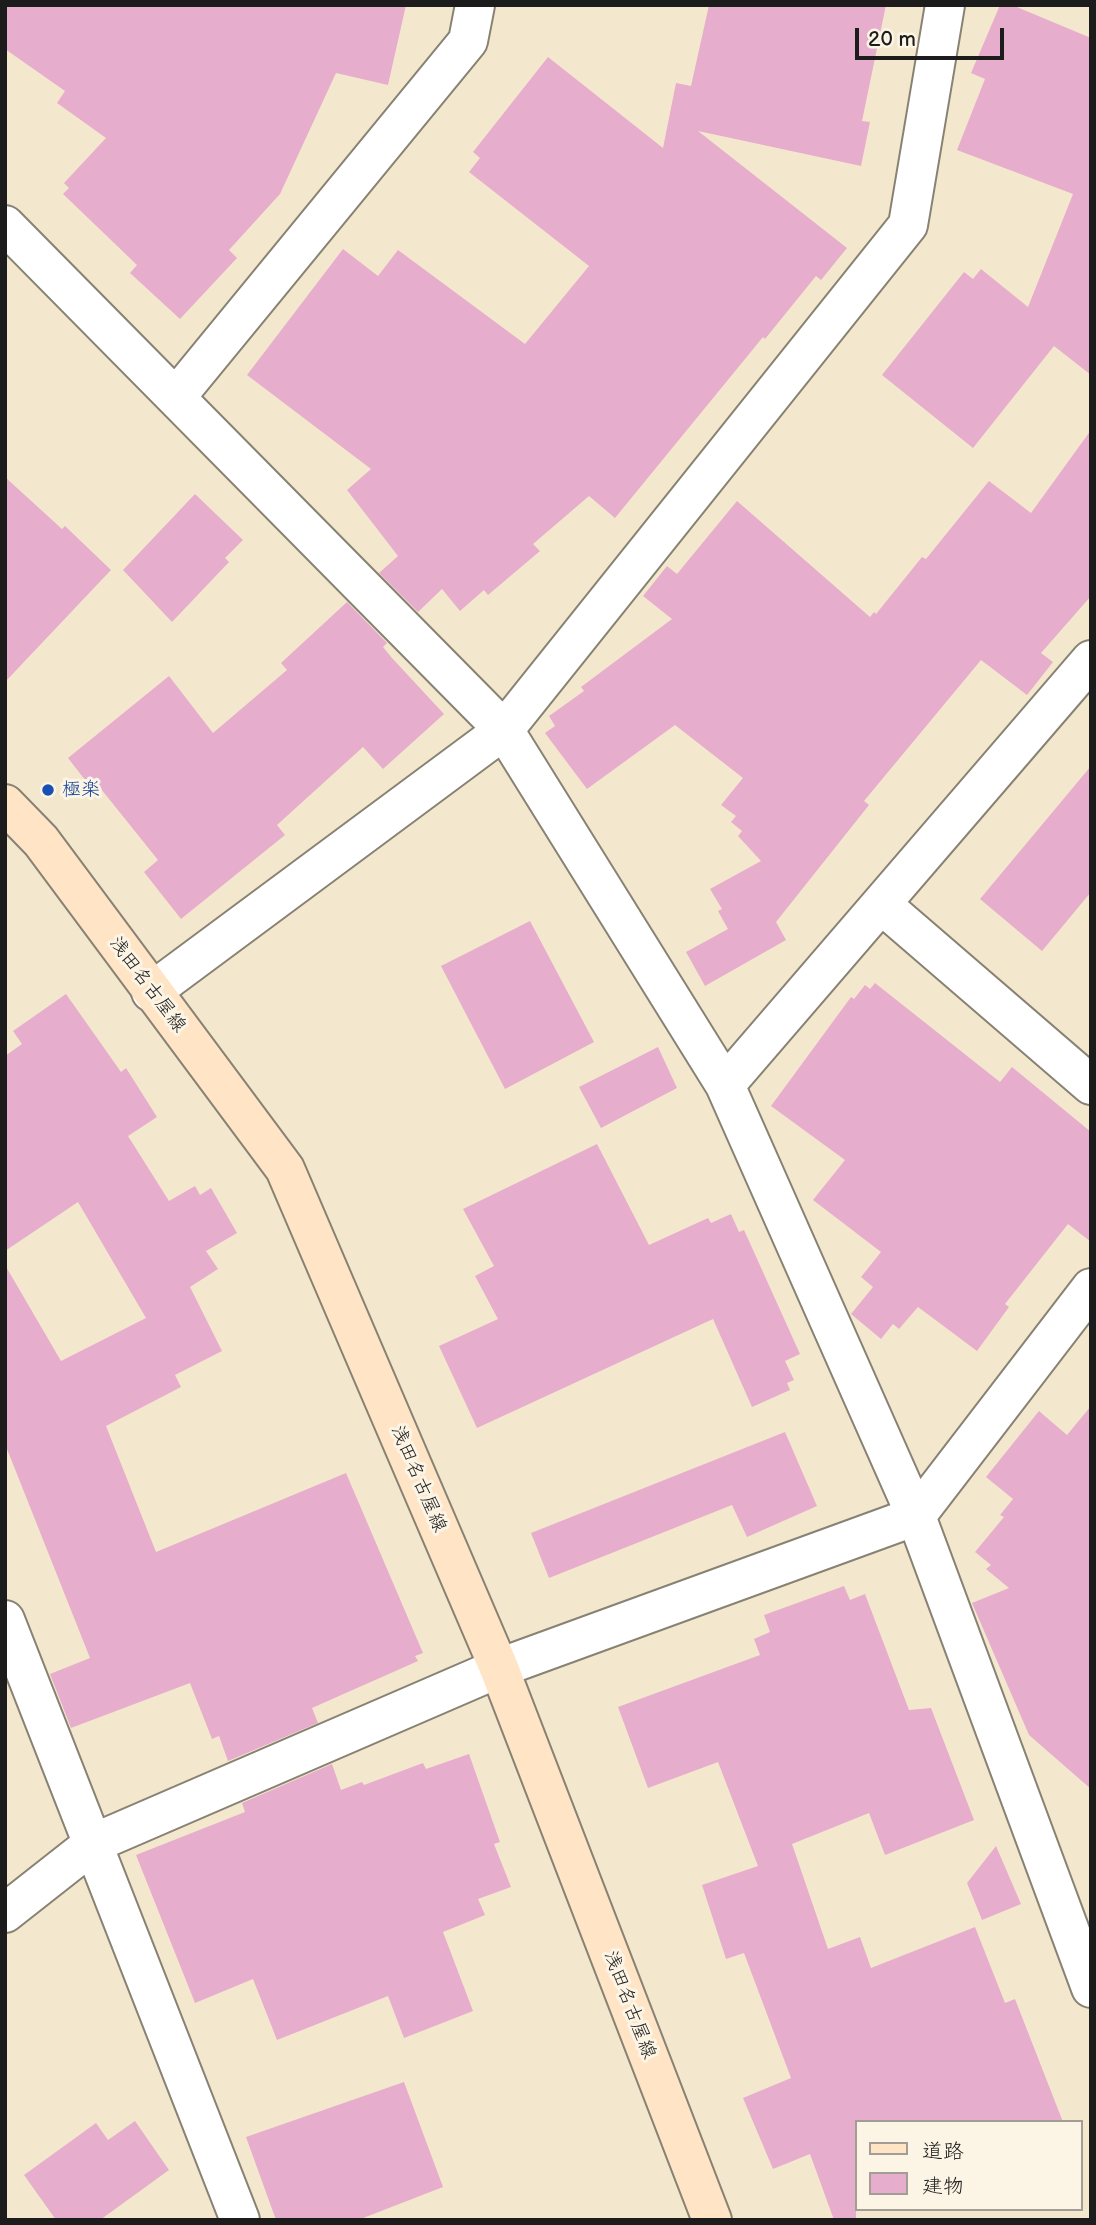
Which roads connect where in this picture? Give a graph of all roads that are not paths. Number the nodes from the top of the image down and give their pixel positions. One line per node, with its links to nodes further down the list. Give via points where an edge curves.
1 (475, 5): 4 (street, via 468,41)
2 (945, 5): 6 (street, via 908,225)
3 (5, 225): 4 (street)
4 (176, 397): 6 (street)
5 (1091, 660): 8 (street)
6 (504, 730): 9 (street); 10 (street)
7 (5, 804): 9 (main road, 浅田名古屋線, via 41,841)
8 (881, 904): 10 (street); 11 (street)
9 (152, 992): 15 (main road, 浅田名古屋線, via 285,1169)
10 (725, 1085): 13 (street)
11 (1091, 1085)
12 (1091, 1288): 13 (street)
13 (916, 1516): 15 (street); 18 (street)
14 (5, 1620): 16 (street)
15 (499, 1668): 16 (street); 21 (main road, 浅田名古屋線)
16 (94, 1843): 17 (street); 20 (street)
17 (5, 1913)
18 (1083, 1937): 19 (street)
19 (1091, 1988)
20 (240, 2220)
21 (712, 2220)

